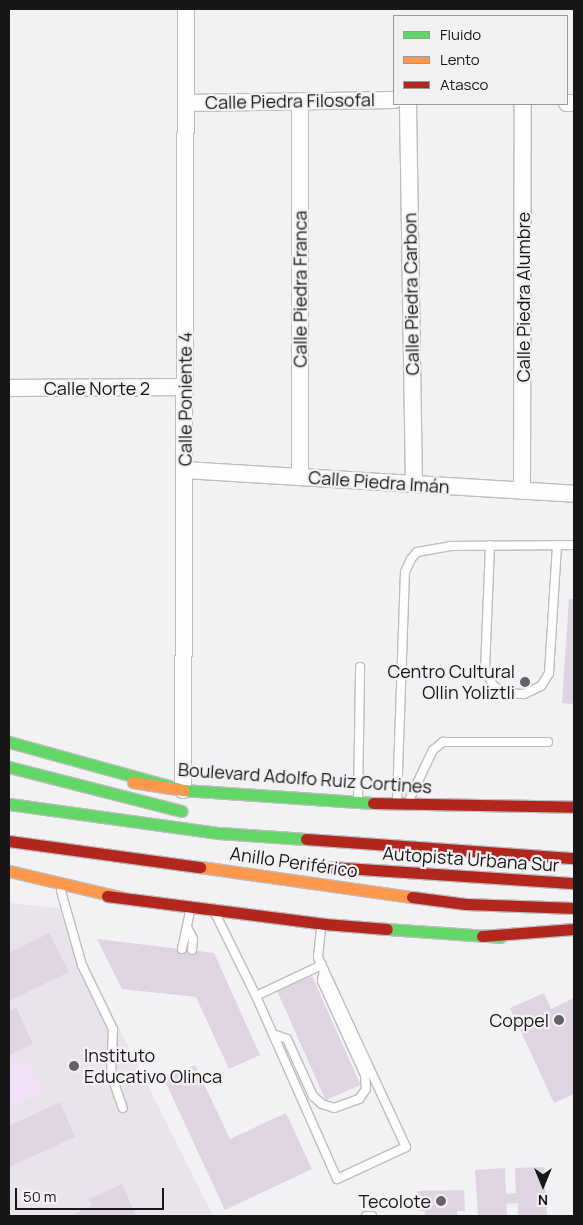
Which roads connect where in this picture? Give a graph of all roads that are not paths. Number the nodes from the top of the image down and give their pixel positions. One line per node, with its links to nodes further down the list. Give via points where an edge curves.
1 (186, 9): 4 (street, Calle Poniente 4)
2 (393, 100): 3 (street, Calle Piedra Filosofal)
3 (300, 101): 4 (street, Calle Piedra Filosofal); 10 (street, Calle Piedra Franca)
4 (186, 102): 8 (street, Calle Poniente 4)
5 (408, 105): 11 (street, Calle Piedra Carbon)
6 (523, 105): 12 (street, Calle Piedra Alumbre)
7 (9, 388): 8 (street, Calle Norte 2)
8 (185, 388): 9 (street, Calle Poniente 4)
9 (184, 470): 10 (street, Calle Piedra Imán); 21 (street, Calle Poniente 4)
10 (300, 477): 11 (street, Calle Piedra Imán)
11 (414, 484): 12 (street, Calle Piedra Imán)
12 (522, 491): 13 (street, Calle Piedra Imán)
13 (574, 494)
14 (490, 545): 15 (lane); 15 (lane, via 485,668 492,684 502,693 524,694 541,686 549,673); 24 (lane, via 417,552 405,572 399,679)
15 (557, 545): 16 (lane)
16 (574, 545)
17 (360, 667): 23 (lane)
18 (9, 742): 21 (main road, Boulevard Adolfo Ruiz Cortines)
19 (548, 742): 24 (lane, via 443,742 430,755)
20 (9, 765): 21 (main road); 22 (main road, via 186,811)
21 (183, 790): 23 (main road, Boulevard Adolfo Ruiz Cortines)
22 (79, 798)
23 (358, 803): 24 (main road, Boulevard Adolfo Ruiz Cortines)
24 (403, 803): 26 (main road, Boulevard Adolfo Ruiz Cortines)
25 (9, 804): 28 (main road, Autopista Urbana Sur, via 219,833)
26 (574, 807)
27 (9, 841): 36 (main road, Anillo Periférico, via 466,904)
28 (574, 858)
29 (319, 867): 31 (main road, Autopista Urbana Sur)
30 (14, 872): 34 (main road)
31 (574, 883)
32 (9, 884): 33 (main road)
33 (61, 891): 34 (main road); 48 (lane, via 82,965 113,1029 112,1074)
34 (123, 898): 35 (main road)
35 (190, 908): 37 (main road); 39 (lane)
36 (574, 908)
37 (214, 911): 38 (main road); 46 (lane)
38 (325, 924): 41 (main road); 45 (lane, via 319,928 317,940)
39 (188, 929): 43 (lane); 44 (lane, via 193,939)
40 (574, 929): 41 (main road)
41 (482, 936): 42 (main road)
42 (574, 940)
43 (182, 949)
44 (192, 950)
45 (323, 968): 46 (lane); 47 (lane, via 322,981 365,1075 366,1088 359,1099 334,1108 322,1104 313,1096 287,1039); 47 (lane, via 406,1147 337,1178)
46 (256, 996): 47 (lane)
47 (273, 1034)
48 (123, 1108)
49 (366, 1216): 50 (lane)
50 (372, 1216)

